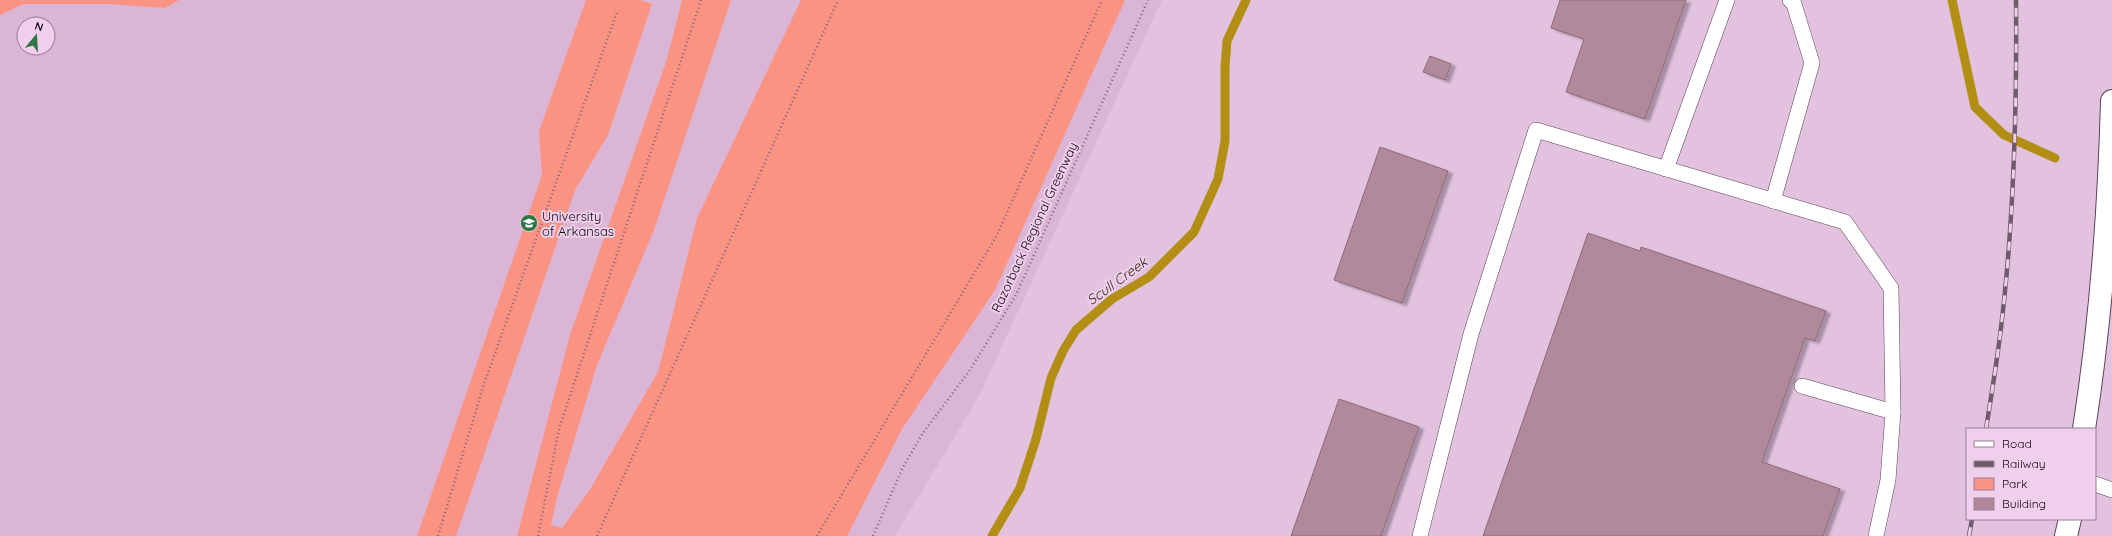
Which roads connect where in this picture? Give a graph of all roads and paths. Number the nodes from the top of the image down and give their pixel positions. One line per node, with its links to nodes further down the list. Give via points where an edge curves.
1 (702, 0): 18 (path, via 559,429)
2 (838, 0): 19 (path)
3 (1102, 0): 20 (path, via 997,235)
4 (1148, 0): 21 (path, Razorback Regional Greenway, via 1016,295 970,370 923,433 903,467)
5 (1727, 0): 9 (lane)
6 (1790, 0): 10 (lane, via 1794,4 1812,63)
7 (617, 12): 17 (path, via 483,387)
8 (2112, 101): 13 (main road, via 2104,275)
9 (1666, 169): 10 (lane); 22 (lane, via 1536,130 1471,334)
10 (1774, 201): 12 (lane, via 1845,222 1891,288)
11 (1802, 386): 12 (lane)
12 (1893, 412): 23 (lane, via 1888,480)
13 (2084, 428)
14 (2096, 484): 15 (lane)
15 (2112, 490)
16 (2070, 520): 24 (main road)
17 (438, 536)
18 (538, 536)
19 (597, 536)
20 (817, 536)
21 (873, 536)
22 (1420, 536)
23 (1876, 536)
24 (2066, 536)

